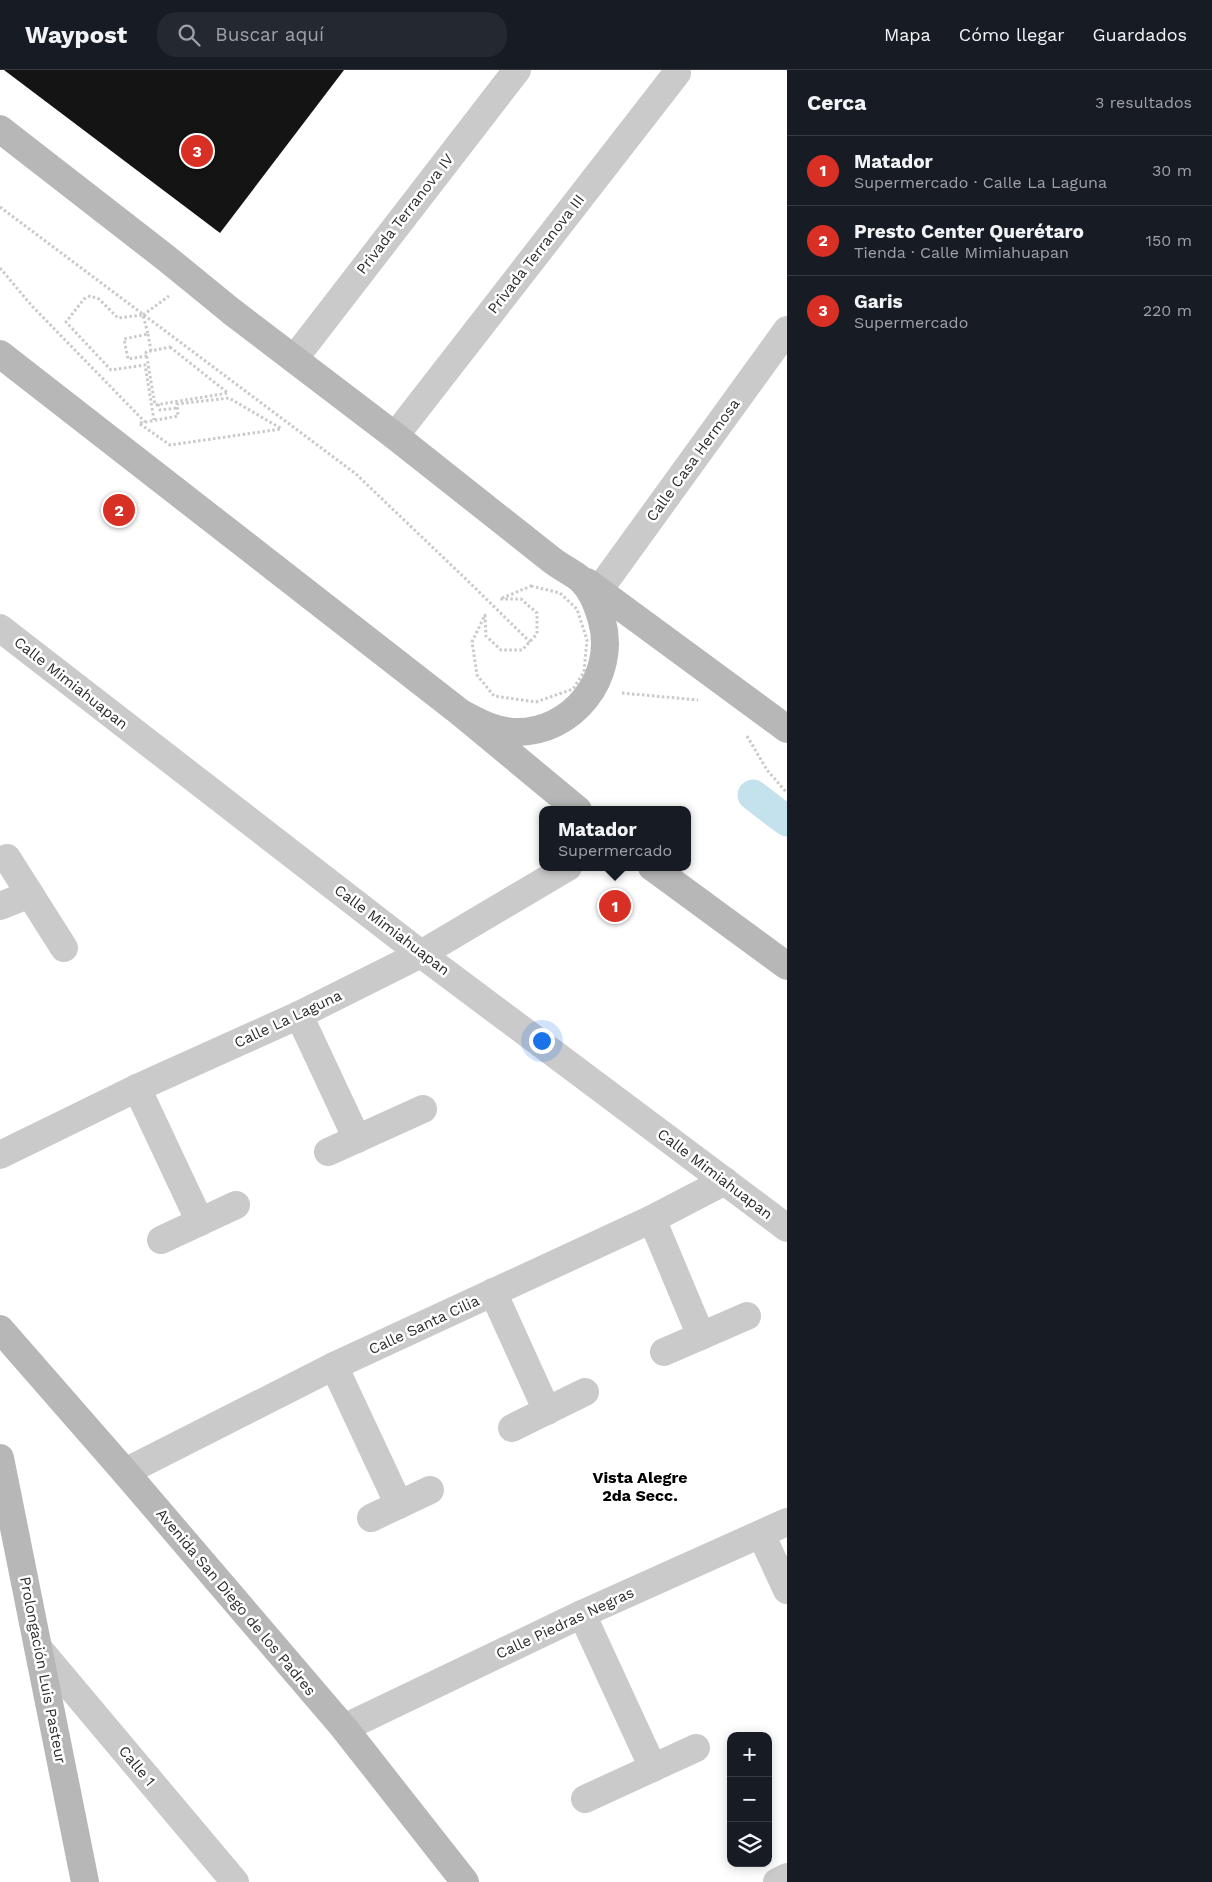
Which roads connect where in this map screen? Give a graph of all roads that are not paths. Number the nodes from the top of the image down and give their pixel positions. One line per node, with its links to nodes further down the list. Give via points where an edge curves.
1 (517, 70): 6 (street, Privada Terranova IV)
2 (677, 73): 7 (street, Privada Terranova III)
3 (0, 129): 6 (main road)
4 (787, 330): 9 (street, Calle Casa Hermosa)
5 (0, 354): 11 (main road)
6 (294, 359): 7 (main road)
7 (395, 436): 8 (main road)
8 (553, 561): 9 (main road); 11 (main road, via 580,579 598,605 606,635 603,666 581,692 569,715 543,728 514,732 486,727)
9 (600, 590): 12 (main road)
10 (0, 628): 20 (street, Calle Mimiahuapan)
11 (461, 713): 13 (main road)
12 (787, 729)
13 (573, 806)
14 (7, 858): 17 (street)
15 (561, 871): 20 (street, Calle La Laguna)
16 (657, 871): 21 (main road)
17 (30, 894): 18 (street); 19 (street)
18 (0, 906)
19 (64, 948)
20 (421, 954): 22 (street, Calle La Laguna); 28 (street, Calle Mimiahuapan)
21 (787, 966)
22 (299, 1015): 23 (street, Calle La Laguna); 25 (street)
23 (136, 1088): 27 (street, Calle La Laguna); 31 (street)
24 (423, 1109): 25 (street)
25 (357, 1139): 26 (street)
26 (328, 1152)
27 (0, 1155)
28 (724, 1181): 30 (street, Calle Santa Cilia); 32 (street, Calle Mimiahuapan)
29 (236, 1205): 31 (street)
30 (652, 1219): 34 (street, Calle Santa Cilia); 37 (street)
31 (200, 1222): 33 (street)
32 (787, 1228)
33 (161, 1240)
34 (493, 1292): 39 (street, Calle Santa Cilia); 41 (street)
35 (747, 1316): 37 (street)
36 (0, 1329): 44 (main road, Avenida San Diego de los Padres)
37 (701, 1336): 38 (street)
38 (664, 1352)
39 (334, 1366): 44 (street, Calle Santa Cilia); 46 (street)
40 (585, 1392): 41 (street)
41 (548, 1411): 42 (street)
42 (512, 1428)
43 (0, 1458): 52 (main road, Prolongación Luis Pasteur)
44 (125, 1472): 53 (main road, Avenida San Diego de los Padres)
45 (430, 1490): 46 (street)
46 (399, 1505): 47 (street)
47 (370, 1518)
48 (787, 1522): 49 (street, Calle Piedras Negras)
49 (761, 1534): 50 (street); 51 (street, Calle Piedras Negras)
50 (787, 1590)
51 (582, 1614): 53 (street, Calle Piedras Negras); 55 (street)
52 (39, 1649): 58 (main road, Prolongación Luis Pasteur); 59 (street, Calle 1)
53 (344, 1728): 60 (main road, Avenida San Diego de los Padres)
54 (696, 1748): 55 (street)
55 (654, 1768): 56 (street)
56 (585, 1799)
57 (787, 1877): 61 (street)
58 (85, 1882)
59 (235, 1882)
60 (465, 1882)
61 (777, 1882)

